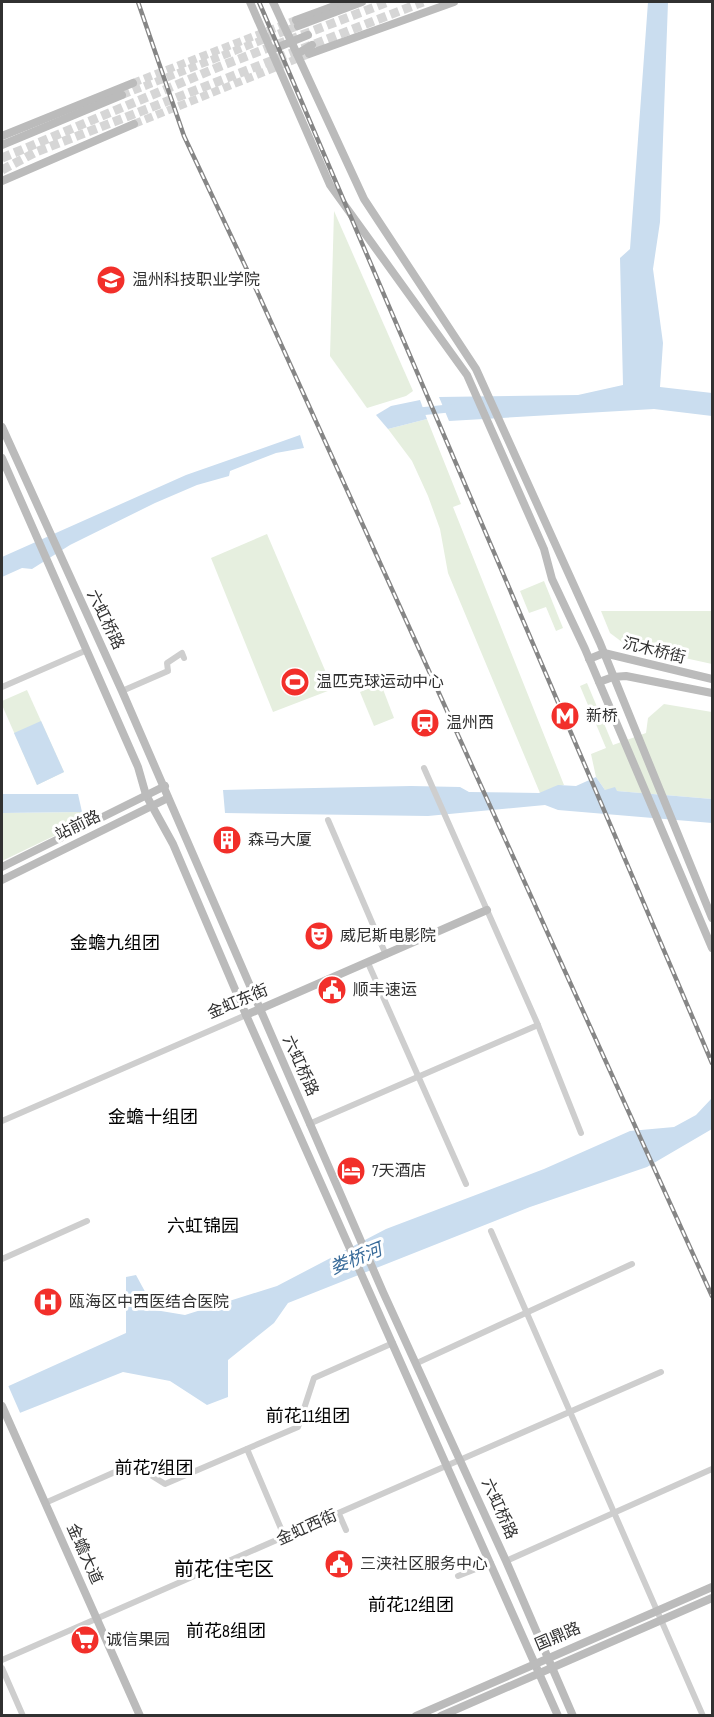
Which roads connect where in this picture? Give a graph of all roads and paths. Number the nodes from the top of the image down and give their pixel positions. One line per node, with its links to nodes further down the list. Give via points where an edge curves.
1 (250, 2): 9 (main road)
2 (273, 2): 7 (main road)
3 (345, 2): 4 (main road, via 297,23)
4 (362, 2)
5 (454, 2): 11 (main road)
6 (308, 35): 7 (main road)
7 (290, 43): 9 (main road); 10 (main road)
8 (312, 45): 10 (main road)
9 (271, 50): 23 (main road, via 330,185 466,375)
10 (297, 54): 21 (main road, via 364,199 477,369)
11 (309, 54)
12 (133, 83): 15 (main road)
13 (122, 95): 16 (main road)
14 (134, 124): 17 (main road)
15 (2, 136)
16 (2, 145)
17 (2, 181)
18 (2, 427): 28 (main road, 六虹桥路)
19 (2, 458): 20 (main road, 六虹桥路)
20 (87, 650): 27 (street); 32 (main road, 六虹桥路, via 138,767)
21 (604, 653): 23 (main road, 沉木桥街); 24 (main road); 25 (main road, 沉木桥街)
22 (184, 658): 28 (street, via 182,652 167,663 168,671)
23 (590, 659): 26 (main road)
24 (613, 677): 26 (main road, 沉木桥街); 29 (main road, 沉木桥街, via 626,676); 39 (main road)
25 (712, 679)
26 (599, 682): 40 (main road)
27 (2, 687)
28 (122, 691): 31 (main road, 六虹桥路)
29 (712, 693)
30 (424, 768): 38 (street)
31 (165, 786): 32 (main road, 站前路); 33 (main road, 六虹桥路)
32 (146, 795): 34 (main road, 六虹桥路); 36 (main road, 站前路)
33 (168, 798): 34 (main road, 站前路); 43 (main road, 六虹桥路)
34 (151, 807): 37 (main road, 站前路); 44 (main road, 六虹桥路, via 173,843)
35 (328, 820): 41 (street)
36 (2, 867)
37 (2, 880)
38 (487, 910): 41 (main road, 金虹东街); 45 (street)
39 (712, 918)
40 (712, 948)
41 (386, 955): 42 (main road, 金虹东街)
42 (368, 963): 43 (main road, 金虹东街); 46 (street)
43 (259, 1010): 44 (main road, 金虹东街); 48 (main road, 六虹桥路)
44 (246, 1015): 47 (street, 金虹东街); 56 (main road, 六虹桥路)
45 (538, 1025): 46 (street); 49 (street)
46 (419, 1077): 48 (street); 50 (street)
47 (2, 1121)
48 (309, 1124): 57 (main road, 六虹桥路)
49 (581, 1133)
50 (466, 1184)
51 (87, 1221): 53 (street)
52 (491, 1231): 55 (street)
53 (2, 1259)
54 (632, 1264): 55 (street)
55 (526, 1312): 57 (street); 60 (street)
56 (393, 1342): 61 (street, via 314,1378 298,1427); 63 (main road, 六虹桥路)
57 (417, 1363): 62 (main road, 六虹桥路)
58 (661, 1372): 60 (street, 金虹西街)
59 (2, 1406): 65 (main road, 金蟾大道)
60 (570, 1412): 62 (street, 金虹西街); 66 (street)
61 (247, 1449): 65 (street, via 165,1484 133,1464); 69 (street)
62 (460, 1460): 63 (street, 金虹西街); 70 (main road, 六虹桥路)
63 (448, 1466): 67 (street, 金虹西街); 71 (main road, 六虹桥路)
64 (712, 1469): 66 (street)
65 (45, 1503): 76 (main road, 金蟾大道)
66 (614, 1512): 70 (street); 75 (street)
67 (339, 1514): 68 (street); 69 (street, 金虹西街)
68 (346, 1530)
69 (285, 1538): 76 (street, 金虹西街)
70 (506, 1561): 78 (main road, 六虹桥路)
71 (491, 1563): 72 (street); 80 (main road, 六虹桥路)
72 (458, 1576)
73 (712, 1587): 75 (main road, 国鼎路)
74 (712, 1598): 77 (main road, 国鼎路)
75 (656, 1610): 77 (street); 78 (main road, 国鼎路)
76 (97, 1620): 79 (street, 金虹西街); 85 (main road, 金蟾大道)
77 (661, 1621): 81 (main road, 国鼎路); 90 (street)
78 (548, 1657): 80 (main road, 国鼎路); 81 (main road, 六虹桥路)
79 (5, 1660): 82 (street)
80 (536, 1663): 83 (main road, 六虹桥路); 86 (main road, 国鼎路)
81 (553, 1667): 83 (main road, 国鼎路); 89 (main road, 六虹桥路)
82 (2, 1668): 84 (street)
83 (540, 1672): 87 (main road, 国鼎路); 88 (main road, 六虹桥路)
84 (23, 1716)
85 (140, 1716)
86 (416, 1716)
87 (441, 1716)
88 (558, 1716)
89 (573, 1716)
90 (703, 1716)

